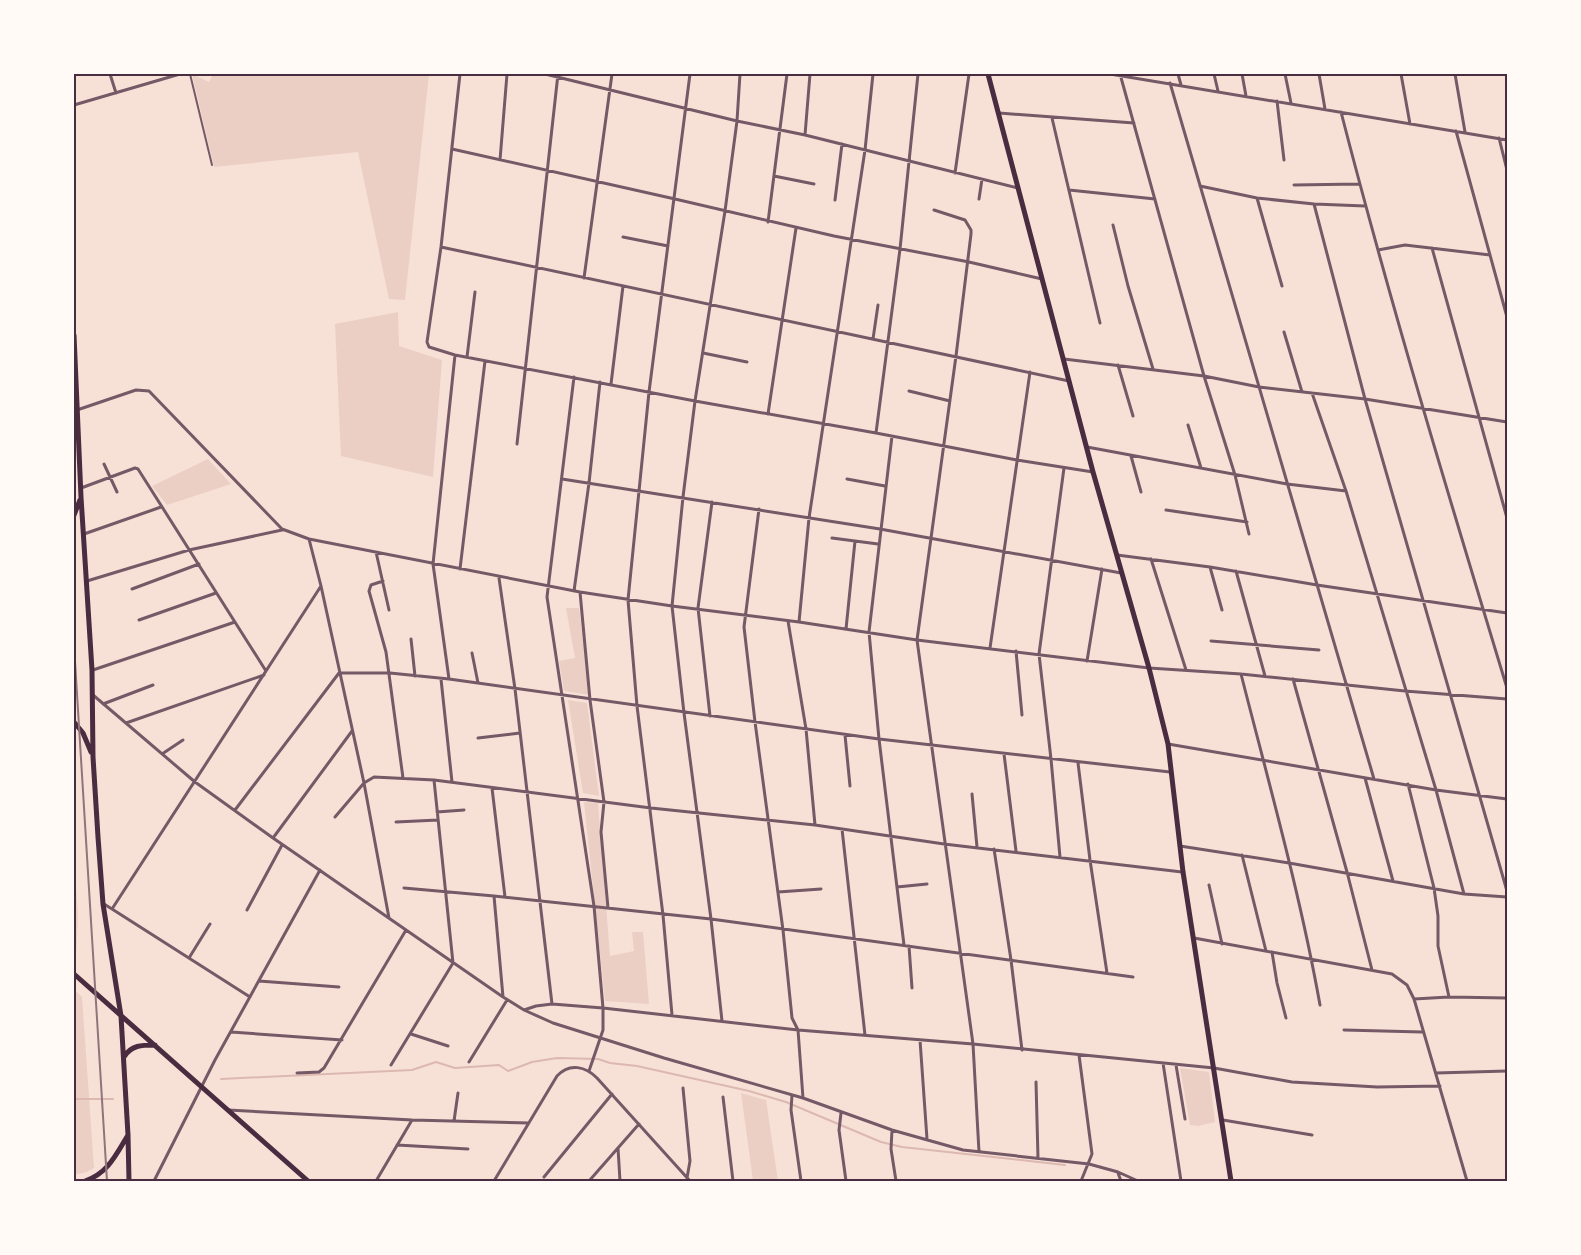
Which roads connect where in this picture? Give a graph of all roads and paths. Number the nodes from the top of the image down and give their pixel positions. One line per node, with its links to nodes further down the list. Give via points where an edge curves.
1 (110, 74): 30 (street)
2 (180, 74): 30 (street)
3 (190, 74): 55 (lane)
4 (460, 74): 50 (street)
5 (507, 74): 52 (street)
6 (545, 74): 25 (street)
7 (612, 74): 28 (street)
8 (690, 74): 35 (street)
9 (740, 74): 40 (street)
10 (787, 74): 43 (street)
11 (810, 74): 46 (street)
12 (873, 74): 51 (street)
13 (918, 74): 54 (street)
14 (969, 74): 58 (street)
15 (988, 74): 38 (main road)
16 (1110, 74): 17 (street)
17 (1120, 74): 26 (street); 41 (street)
18 (1178, 74): 27 (street)
19 (1214, 74): 29 (street)
20 (1242, 74): 31 (street)
21 (1286, 74): 33 (street)
22 (1319, 74): 36 (street)
23 (1400, 74): 42 (street)
24 (1455, 74): 45 (street)
25 (558, 75): 28 (street); 56 (street)
26 (1170, 83): 27 (street); 65 (street)
27 (1181, 85): 29 (street)
28 (610, 89): 35 (street); 61 (street)
29 (1218, 91): 31 (street)
30 (116, 93): 34 (street)
31 (1246, 96): 32 (street)
32 (1277, 101): 33 (street); 53 (street)
33 (1291, 103): 36 (street)
34 (74, 105)
35 (686, 108): 40 (street); 70 (street)
36 (1326, 109): 37 (street)
37 (1341, 112): 42 (street); 63 (street)
38 (999, 113): 39 (street); 66 (main road)
39 (1052, 118): 41 (street); 67 (street)
40 (737, 121): 43 (street); 76 (street)
41 (1134, 123): 71 (street)
42 (1410, 124): 44 (street)
43 (779, 129): 46 (street); 59 (street)
44 (1456, 131): 45 (street); 87 (street)
45 (1465, 132): 47 (street)
46 (805, 135): 49 (street)
47 (1499, 138): 48 (street); 57 (street)
48 (1507, 140)
49 (842, 144): 51 (street); 72 (street)
50 (452, 149): 52 (street); 83 (street)
51 (865, 150): 54 (street); 81 (street)
52 (500, 160): 56 (street)
53 (1284, 160)
54 (909, 162): 58 (street); 85 (street)
55 (212, 165)
56 (547, 170): 61 (street); 89 (street)
57 (1507, 170)
58 (955, 173): 60 (street)
59 (774, 176): 62 (street); 77 (street)
60 (982, 179): 66 (street); 68 (street)
61 (598, 182): 70 (street); 90 (street)
62 (814, 184)
63 (1359, 184): 64 (street); 74 (street)
64 (1294, 185)
65 (1200, 186): 69 (street); 122 (street)
66 (1018, 188): 91 (main road)
67 (1070, 190): 71 (street); 100 (street)
68 (979, 198)
69 (1257, 198): 73 (street); 93 (street)
70 (675, 199): 76 (street); 82 (street)
71 (1155, 199): 117 (street)
72 (835, 200)
73 (1314, 204): 74 (street); 127 (street)
74 (1365, 206): 86 (street)
75 (934, 210): 88 (street, via 966,220 971,230)
76 (725, 211): 77 (street); 96 (street)
77 (768, 222): 79 (street)
78 (1113, 225): 115 (street)
79 (796, 228): 81 (street); 99 (street)
80 (624, 237): 82 (street)
81 (851, 240): 85 (street); 101 (street)
82 (668, 246): 95 (street)
83 (441, 247): 89 (street); 107 (street, via 428,346)
84 (1432, 248): 86 (street, via 1405,245); 87 (street); 134 (street)
85 (900, 249): 88 (street); 105 (street)
86 (1378, 250): 130 (street)
87 (1490, 255): 98 (street)
88 (969, 262): 91 (street); 108 (street)
89 (537, 268): 90 (street); 114 (street)
90 (584, 278): 92 (street)
91 (1043, 279): 110 (main road)
92 (623, 286): 95 (street); 121 (street)
93 (1282, 286)
94 (475, 292): 109 (street)
95 (662, 294): 96 (street); 124 (street)
96 (710, 304): 99 (street); 106 (street)
97 (878, 305): 104 (street)
98 (1507, 317)
99 (783, 320): 101 (street); 132 (street)
100 (1100, 323)
101 (836, 332): 104 (street); 136 (street)
102 (1284, 332): 125 (street)
103 (74, 336): 131 (main road)
104 (873, 339): 105 (street)
105 (889, 343): 108 (street); 138 (street)
106 (703, 353): 112 (street); 128 (street)
107 (455, 355): 109 (street); 187 (street)
108 (956, 356): 116 (street); 129 (street)
109 (467, 358): 111 (street)
110 (1063, 359): 113 (street); 119 (main road)
111 (485, 361): 114 (street); 189 (street)
112 (747, 362)
113 (1118, 365): 115 (street); 133 (street)
114 (525, 369): 118 (street); 140 (street)
115 (1153, 370): 117 (street)
116 (1030, 372): 119 (street); 144 (street)
117 (1204, 376): 122 (street); 149 (street)
118 (574, 377): 120 (street); 151 (street)
119 (1069, 381): 142 (main road)
120 (600, 382): 121 (street); 153 (street)
121 (611, 384): 124 (street)
122 (1259, 387): 125 (street); 154 (street)
123 (909, 391): 129 (street)
124 (649, 392): 128 (street); 157 (street)
125 (1302, 392): 126 (street)
126 (1312, 393): 127 (street); 158 (street)
127 (1365, 399): 130 (street); 205 (street)
128 (695, 401): 132 (street); 162 (street)
129 (950, 401): 141 (street)
130 (1423, 409): 134 (street); 208 (street)
131 (77, 410): 156 (main road); 172 (street, via 136,390 149,390)
132 (768, 414): 136 (street)
133 (1133, 416)
134 (1478, 418): 135 (street); 169 (street)
135 (1507, 422)
136 (824, 423): 138 (street); 168 (street)
137 (1188, 425): 147 (street)
138 (876, 432): 139 (street)
139 (892, 436): 141 (street); 155 (street)
140 (517, 444)
141 (943, 446): 144 (street); 177 (street)
142 (1087, 447): 143 (street); 148 (main road)
143 (1131, 456): 147 (street); 160 (street)
144 (1017, 460): 146 (street); 182 (street)
145 (104, 464): 150 (street)
146 (1064, 468): 148 (street); 185 (street)
147 (1201, 468): 149 (street)
148 (1093, 472): 183 (main road)
149 (1234, 475): 154 (street); 170 (street)
150 (110, 478): 156 (street); 159 (street); 164 (street, via 138,469)
151 (562, 478): 153 (street); 198 (street)
152 (847, 479): 155 (street)
153 (589, 482): 157 (street); 200 (street)
154 (1287, 484): 158 (street); 196 (street)
155 (886, 486): 171 (street)
156 (81, 488): 161 (main road)
157 (639, 490): 162 (street); 204 (street)
158 (1346, 491): 203 (street)
159 (117, 492)
160 (1141, 492)
161 (81, 497): 167 (main road); 173 (main road)
162 (683, 497): 163 (street); 206 (street)
163 (712, 502): 165 (street); 207 (street)
164 (162, 507): 173 (street); 180 (street)
165 (759, 509): 168 (street); 212 (street)
166 (1166, 510): 170 (street)
167 (74, 515)
168 (809, 518): 171 (street); 216 (street)
169 (1507, 518)
170 (1247, 522): 174 (street)
171 (880, 529): 177 (street); 179 (street)
172 (282, 530): 176 (street); 180 (street)
173 (84, 534): 194 (main road)
174 (1249, 534)
175 (832, 538): 178 (street)
176 (309, 539): 181 (street); 197 (street)
177 (930, 539): 182 (street); 220 (street)
178 (855, 541): 179 (street); 217 (street)
179 (878, 544): 218 (street)
180 (189, 550): 186 (street); 194 (street)
181 (376, 552): 187 (street); 195 (street)
182 (1005, 553): 185 (street); 223 (street)
183 (1116, 555): 184 (street); 192 (main road)
184 (1151, 559): 188 (street); 231 (street)
185 (1050, 561): 190 (street); 227 (street)
186 (198, 564): 199 (street); 202 (street)
187 (434, 564): 189 (street); 241 (street)
188 (1210, 567): 191 (street); 210 (street)
189 (460, 569): 193 (street)
190 (1102, 569): 192 (street); 228 (street)
191 (1236, 571): 196 (street); 222 (street)
192 (1121, 572): 229 (main road)
193 (499, 578): 198 (street); 246 (street)
194 (86, 581): 230 (main road)
195 (383, 581): 209 (street); 234 (street, via 371,585 369,591)
196 (1317, 585): 203 (street); 244 (street)
197 (321, 586): 232 (street); 233 (street)
198 (548, 586): 200 (street); 250 (street, via 547,602)
199 (132, 589)
200 (574, 591): 201 (street)
201 (580, 592): 204 (street); 252 (street)
202 (217, 593): 213 (street); 215 (street)
203 (1376, 593): 205 (street); 247 (street)
204 (628, 600): 206 (street); 254 (street)
205 (1422, 600): 208 (street); 248 (street)
206 (672, 606): 207 (street); 255 (street)
207 (698, 608): 212 (street); 257 (street)
208 (1483, 609): 211 (street); 245 (street)
209 (389, 610)
210 (1222, 610)
211 (1507, 613)
212 (745, 615): 214 (street); 259 (street)
213 (139, 620)
214 (788, 621): 216 (street); 261 (street)
215 (235, 622): 230 (street); 232 (street)
216 (799, 622): 217 (street)
217 (846, 629): 218 (street)
218 (869, 632): 220 (street); 267 (street)
219 (411, 639): 237 (street)
220 (917, 640): 223 (street); 269 (street)
221 (1211, 641): 222 (street)
222 (1256, 644): 224 (street); 238 (street)
223 (990, 648): 225 (street)
224 (1319, 650)
225 (1016, 652): 227 (street); 256 (street)
226 (472, 653): 242 (street)
227 (1039, 654): 228 (street); 273 (street)
228 (1087, 660): 229 (street)
229 (1149, 668): 231 (street); 268 (main road)
230 (92, 670): 249 (main road)
231 (1186, 670): 235 (street)
232 (266, 671): 236 (street)
233 (340, 673): 234 (street); 262 (street); 296 (street)
234 (390, 673): 237 (street); 278 (street)
235 (1241, 674): 238 (street); 274 (street)
236 (264, 675): 260 (street); 282 (street)
237 (415, 676): 239 (street)
238 (1265, 676): 240 (street)
239 (441, 678): 241 (street); 283 (street)
240 (1293, 679): 244 (street); 276 (street)
241 (449, 680): 242 (street)
242 (478, 684): 246 (street)
243 (153, 685): 253 (street)
244 (1346, 685): 247 (street); 280 (street)
245 (1507, 688)
246 (515, 690): 250 (street); 263 (street)
247 (1405, 690): 248 (street); 288 (street)
248 (1449, 694): 251 (street); 291 (street)
249 (93, 695): 253 (street); 272 (main road)
250 (561, 696): 252 (street); 292 (street)
251 (1507, 699)
252 (590, 700): 254 (street); 294 (street)
253 (103, 704): 260 (street)
254 (637, 706): 255 (street); 295 (street)
255 (684, 713): 257 (street); 299 (street)
256 (1022, 715)
257 (710, 716): 259 (street)
258 (74, 722): 272 (main road, via 84,734)
259 (755, 722): 261 (street); 302 (street)
260 (125, 723): 270 (street)
261 (806, 729): 264 (street); 304 (street)
262 (352, 731): 284 (street); 307 (street)
263 (520, 733): 265 (street); 289 (street)
264 (845, 735): 267 (street); 286 (street)
265 (478, 738)
266 (183, 740): 270 (street)
267 (879, 740): 269 (street); 306 (street)
268 (1168, 744): 274 (street); 277 (main road)
269 (931, 746): 271 (street); 308 (street)
270 (162, 754): 282 (street)
271 (1004, 754): 273 (street); 313 (street)
272 (93, 757): 336 (main road)
273 (1051, 759): 275 (street); 315 (street)
274 (1263, 760): 276 (street); 317 (street)
275 (1078, 762): 277 (street); 316 (street)
276 (1319, 770): 279 (street); 320 (street)
277 (1170, 772): 310 (main road)
278 (403, 778): 281 (street); 284 (street, via 378,776)
279 (1365, 778): 280 (street); 321 (street)
280 (1374, 779): 285 (street)
281 (434, 780): 283 (street); 298 (street)
282 (195, 782): 296 (street); 339 (street)
283 (452, 782): 287 (street)
284 (364, 783): 300 (street); 342 (street)
285 (1408, 784): 288 (street); 326 (street)
286 (850, 786)
287 (492, 788): 289 (street); 333 (street)
288 (1436, 790): 291 (street); 331 (street)
289 (526, 792): 292 (street); 335 (street)
290 (972, 794): 311 (street)
291 (1481, 797): 293 (street); 328 (street)
292 (578, 798): 294 (street); 337 (street)
293 (1507, 800)
294 (604, 802): 295 (street); 338 (street, via 601,832)
295 (651, 808): 299 (street); 341 (street)
296 (235, 810): 307 (street)
297 (464, 810): 298 (street)
298 (437, 812): 301 (street)
299 (699, 814): 302 (street); 343 (street)
300 (335, 817)
301 (438, 820): 303 (street); 329 (street)
302 (768, 820): 304 (street); 330 (street)
303 (396, 822)
304 (815, 825): 305 (street)
305 (842, 829): 306 (street); 348 (street)
306 (891, 836): 308 (street); 324 (street)
307 (273, 838): 309 (street)
308 (944, 844): 311 (street); 354 (street)
309 (282, 845): 318 (street); 340 (street)
310 (1180, 846): 314 (street); 319 (main road)
311 (977, 847): 312 (street)
312 (994, 849): 313 (street); 356 (street)
313 (1016, 852): 315 (street)
314 (1242, 856): 317 (street); 352 (street)
315 (1060, 858): 316 (street)
316 (1090, 860): 319 (street); 360 (street)
317 (1289, 863): 320 (street); 357 (street)
318 (320, 870): 342 (street); 363 (street)
319 (1183, 872): 347 (main road)
320 (1347, 872): 321 (street); 359 (street)
321 (1393, 881): 326 (street)
322 (927, 884): 324 (street)
323 (1209, 885): 349 (street)
324 (897, 887): 350 (street)
325 (404, 888): 329 (street)
326 (1434, 888): 331 (street); 368 (street, via 1438,946)
327 (821, 889): 330 (street)
328 (1507, 890)
329 (446, 891): 332 (street); 358 (street)
330 (778, 892): 346 (street)
331 (1464, 894): 334 (street)
332 (494, 896): 333 (street); 367 (street)
333 (505, 897): 335 (street)
334 (1507, 897)
335 (540, 901): 337 (street); 372 (street)
336 (103, 904): 339 (street); 376 (main road)
337 (594, 906): 338 (street); 374 (street)
338 (608, 908): 341 (street)
339 (112, 909): 355 (street)
340 (247, 910)
341 (663, 915): 343 (street); 377 (street)
342 (389, 918): 345 (street)
343 (712, 920): 346 (street); 379 (street)
344 (210, 924): 355 (street)
345 (406, 930): 358 (street); 387 (street)
346 (783, 930): 348 (street); 380 (street, via 792,1018)
347 (1194, 938): 349 (street); 399 (main road)
348 (856, 939): 350 (street); 385 (street)
349 (1222, 944): 352 (street)
350 (904, 945): 351 (street)
351 (909, 946): 354 (street); 365 (street)
352 (1266, 951): 353 (street)
353 (1272, 952): 357 (street); 378 (street)
354 (960, 953): 356 (street); 389 (street)
355 (189, 958): 366 (street)
356 (1011, 960): 360 (street); 392 (street)
357 (1312, 961): 359 (street); 373 (street)
358 (453, 963): 367 (street); 384 (street)
359 (1372, 970): 370 (street, via 1392,974 1401,980)
360 (1107, 973): 362 (street)
361 (74, 974): 376 (main road)
362 (1133, 977)
363 (259, 981): 364 (street); 366 (street)
364 (339, 986)
365 (912, 988)
366 (250, 997): 382 (street)
367 (503, 997): 371 (street)
368 (1449, 997): 369 (street); 370 (street)
369 (1507, 998)
370 (1414, 999): 383 (street)
371 (507, 1000): 375 (street); 395 (street)
372 (552, 1004): 374 (street); 375 (street)
373 (1320, 1005)
374 (603, 1008): 377 (street); 386 (street)
375 (524, 1010): 386 (street)
376 (121, 1016): 390 (main road); 394 (main road)
377 (672, 1016): 379 (street)
378 (1286, 1018)
379 (722, 1021): 380 (street)
380 (798, 1030): 385 (street); 412 (street)
381 (1344, 1030): 383 (street)
382 (231, 1032): 387 (street); 406 (street)
383 (1422, 1032): 403 (street)
384 (411, 1034): 391 (street); 398 (street)
385 (865, 1035): 388 (street)
386 (600, 1038): 400 (street); 410 (street)
387 (342, 1040): 402 (street, via 321,1071)
388 (920, 1040): 389 (street); 424 (street)
389 (972, 1044): 392 (street); 428 (street)
390 (155, 1045): 394 (main road, via 132,1048); 406 (main road)
391 (448, 1046)
392 (1022, 1050): 393 (street)
393 (1079, 1055): 396 (street); 430 (street, via 1092,1154)
394 (124, 1058): 422 (main road)
395 (469, 1062)
396 (1163, 1063): 397 (street); 449 (street)
397 (1176, 1064): 399 (street); 415 (street)
398 (390, 1066)
399 (1214, 1068): 405 (street, via 1327,1086); 417 (main road)
400 (590, 1071): 409 (street); 419 (street, via 573,1067 561,1072)
401 (1507, 1071): 403 (street)
402 (296, 1073)
403 (1436, 1073): 405 (street)
404 (1036, 1082): 429 (street)
405 (1440, 1086): 451 (street)
406 (202, 1088): 413 (main road); 436 (street)
407 (683, 1088): 433 (street)
408 (458, 1093): 418 (street)
409 (612, 1094): 420 (street); 432 (street)
410 (792, 1095): 412 (street); 443 (street)
411 (723, 1097): 442 (street)
412 (803, 1098): 414 (street)
413 (227, 1110): 416 (street); 437 (main road)
414 (841, 1113): 421 (street); 444 (street, via 839,1128)
415 (1185, 1119)
416 (412, 1120): 418 (street); 425 (street)
417 (1223, 1120): 423 (street); 450 (main road)
418 (454, 1121): 419 (street)
419 (529, 1123): 439 (street)
420 (639, 1124): 426 (street); 433 (street)
421 (892, 1132): 424 (street); 445 (street)
422 (128, 1134): 434 (main road, via 109,1166); 435 (main road)
423 (1312, 1135)
424 (927, 1140): 428 (street)
425 (397, 1146): 427 (street); 438 (street)
426 (618, 1148): 440 (street); 441 (street)
427 (468, 1149)
428 (979, 1152): 429 (street)
429 (1038, 1158): 430 (street)
430 (1089, 1164): 431 (street); 446 (street)
431 (1118, 1172): 447 (street); 448 (street)
432 (544, 1177)
433 (689, 1180)
434 (85, 1181)
435 (129, 1181)
436 (154, 1181)
437 (308, 1181)
438 (376, 1181)
439 (494, 1181)
440 (589, 1181)
441 (620, 1181)
442 (733, 1181)
443 (801, 1181)
444 (846, 1181)
445 (896, 1181)
446 (1081, 1181)
447 (1121, 1181)
448 (1138, 1181)
449 (1181, 1181)
450 (1231, 1181)
451 (1467, 1181)

